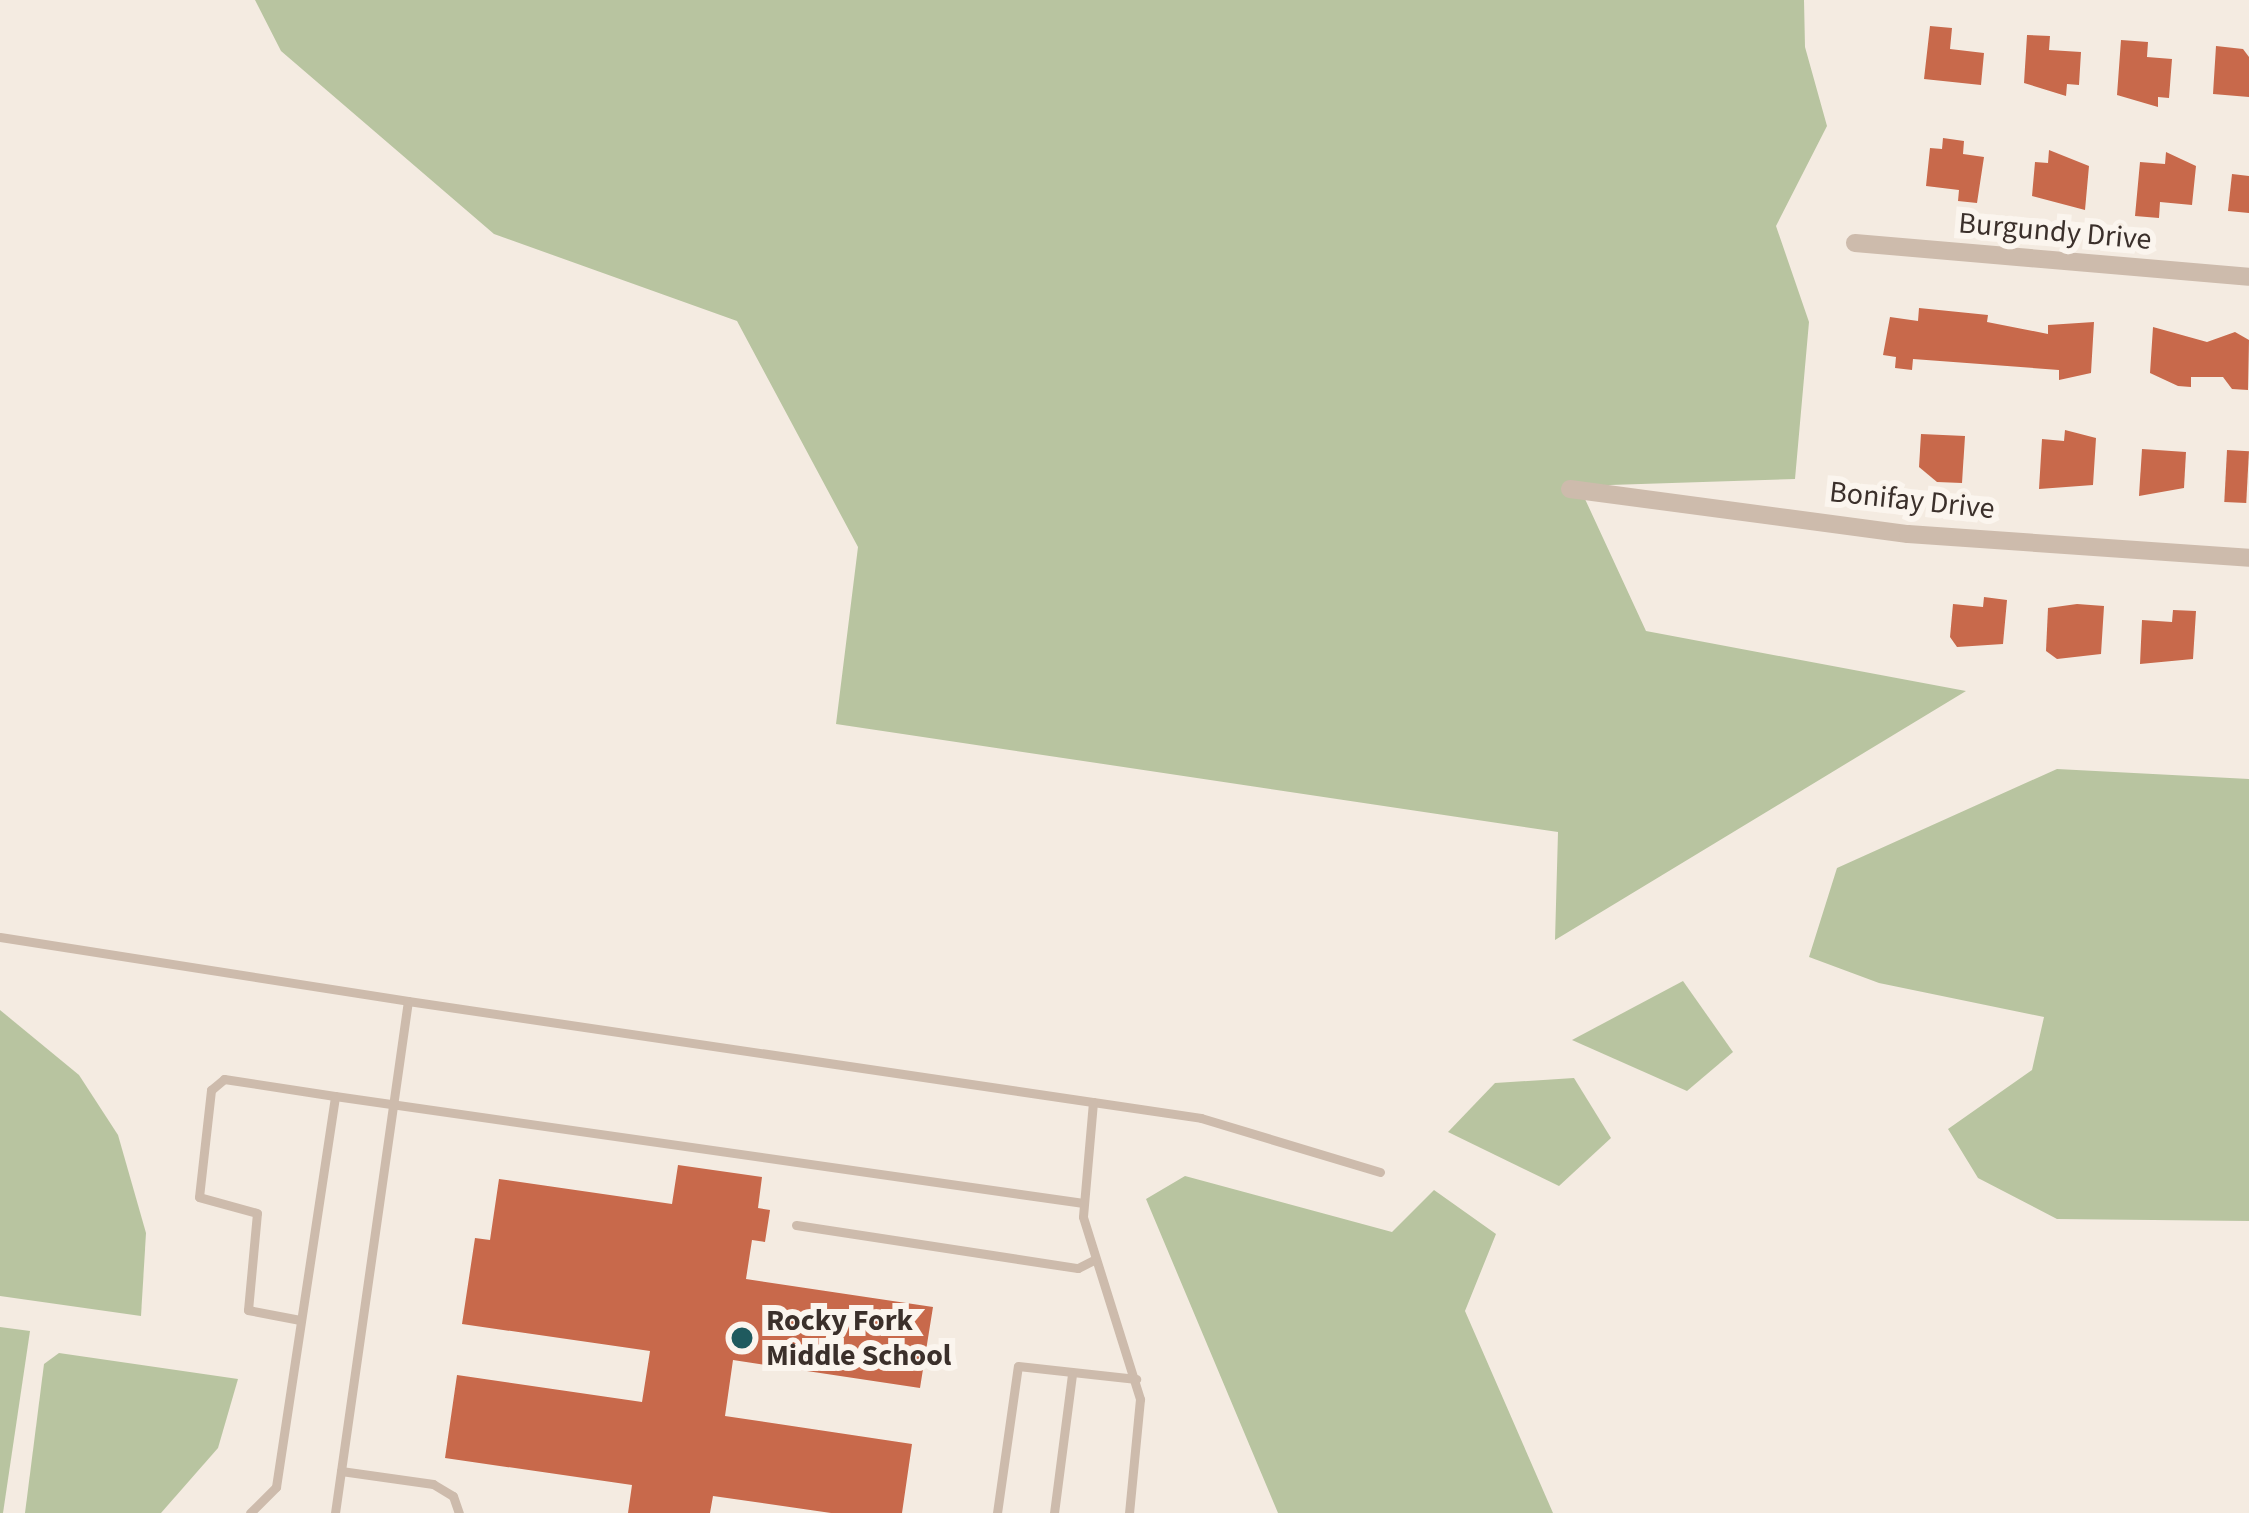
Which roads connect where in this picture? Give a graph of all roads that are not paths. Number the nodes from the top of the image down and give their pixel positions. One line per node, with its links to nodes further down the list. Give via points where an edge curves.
1 (1856, 243): 2 (street, Burgundy Drive)
2 (2249, 277)
3 (1570, 489): 4 (street, Bonifay Drive, via 1908,534)
4 (2249, 558)
5 (0, 938): 6 (lane)
6 (408, 1001): 8 (lane); 9 (lane)
7 (335, 1096): 9 (lane); 14 (lane); 14 (lane, via 224,1079 211,1090 199,1197 256,1213 248,1310)
8 (1093, 1102): 10 (lane, via 1201,1118); 11 (lane)
9 (395, 1106): 11 (lane); 17 (lane)
10 (1380, 1172)
11 (1083, 1203): 13 (lane)
12 (796, 1225): 13 (lane, via 1078,1268)
13 (1092, 1262): 16 (lane)
14 (300, 1321): 18 (lane, via 276,1487)
15 (1072, 1374): 16 (lane); 21 (lane, via 1018,1366); 22 (lane)
16 (1136, 1378): 23 (lane)
17 (341, 1471): 19 (lane); 20 (lane, via 433,1484 453,1496)
18 (250, 1513)
19 (335, 1513)
20 (459, 1513)
21 (997, 1513)
22 (1054, 1513)
23 (1129, 1513)

